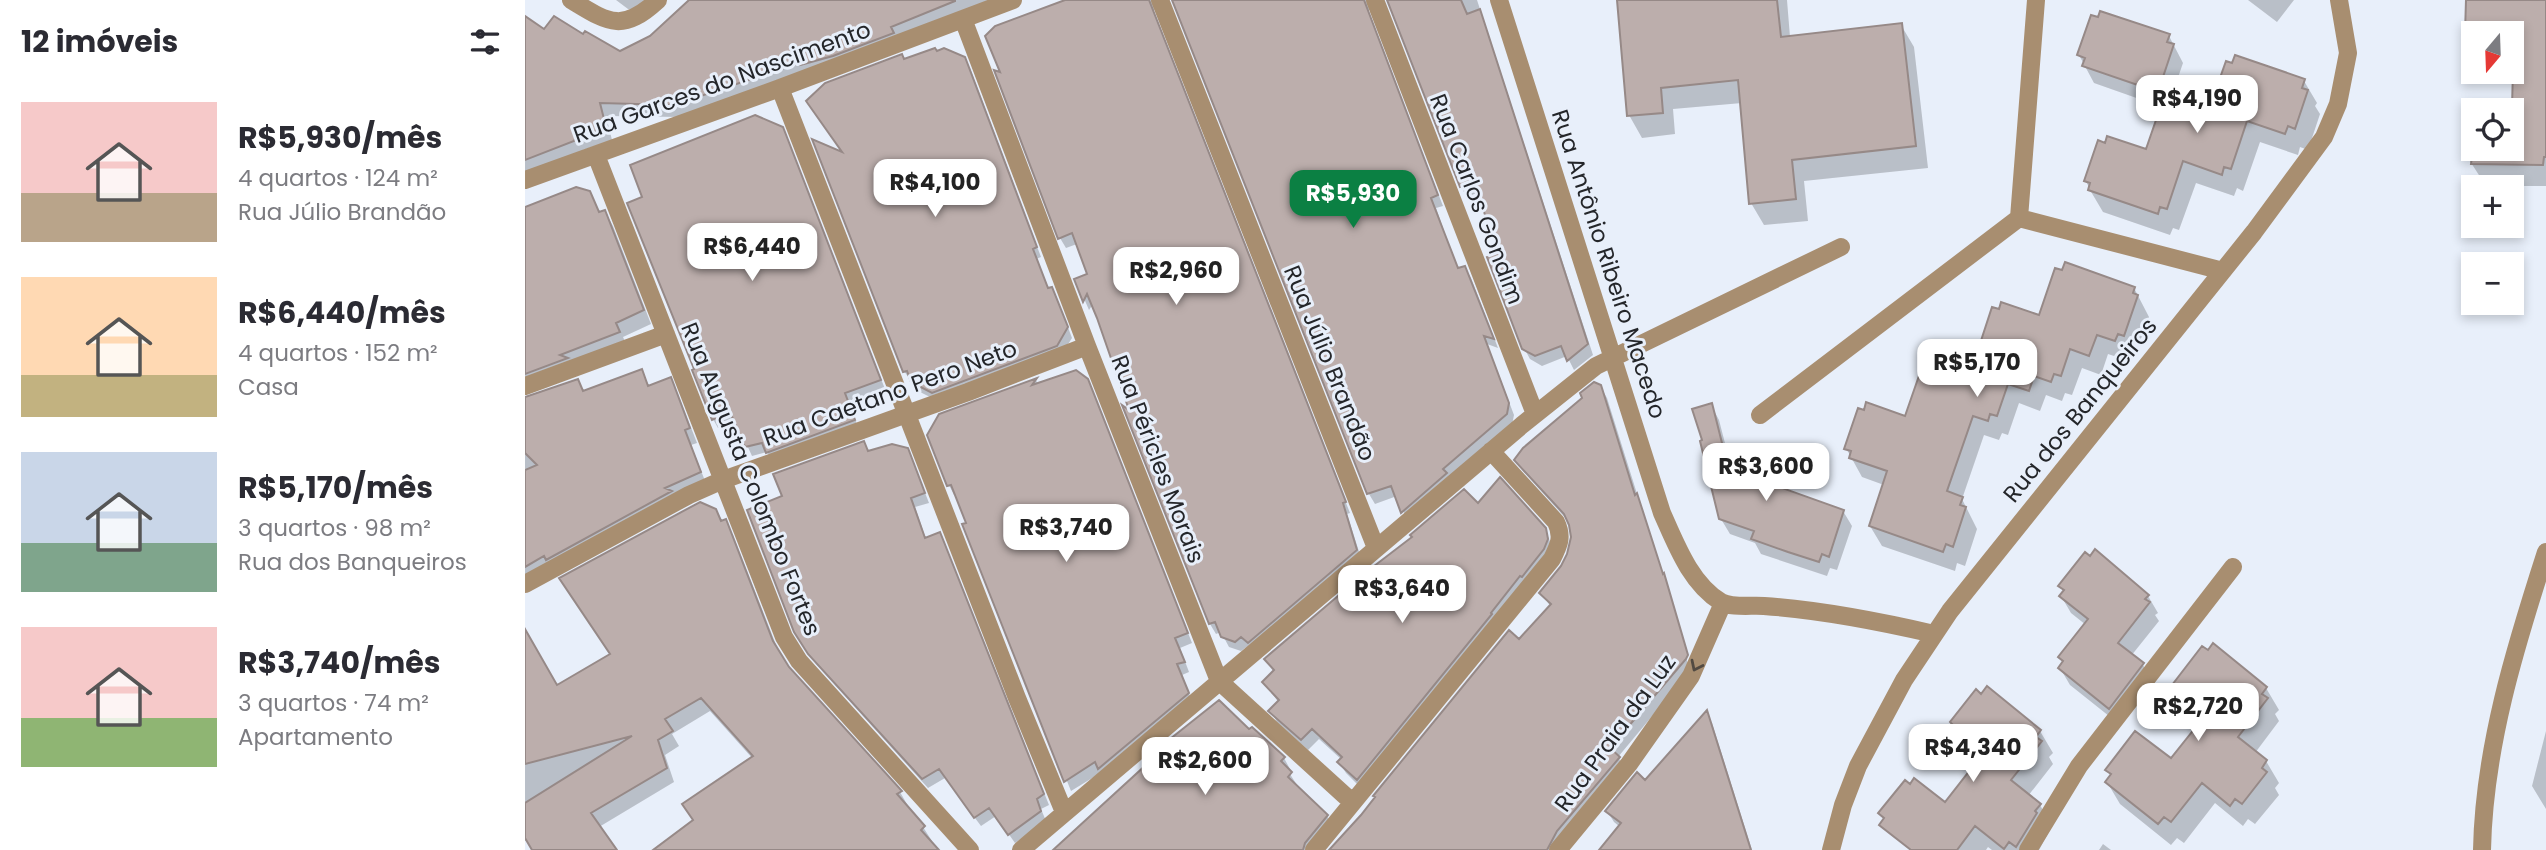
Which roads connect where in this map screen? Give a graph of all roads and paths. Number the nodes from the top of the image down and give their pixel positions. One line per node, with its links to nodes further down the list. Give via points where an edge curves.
1 (571, 0): 2 (street, via 602,19 622,22)
2 (658, 0)
3 (1013, 0): 9 (street, Rua Garces do Nascimento)
4 (1160, 0): 25 (street, Rua Júlio Brandão)
5 (1375, 0): 21 (street, Rua Carlos Gondim)
6 (1499, 0): 18 (street, Rua Antônio Ribeiro Macedo)
7 (2036, 0): 13 (street)
8 (2339, 0): 15 (street, Rua dos Banqueiros, via 2348,54 2338,104 2324,137)
9 (963, 19): 10 (street, Rua Garces do Nascimento); 17 (street, Rua Péricles Morais)
10 (779, 89): 11 (street, Rua Garces do Nascimento); 20 (street)
11 (596, 155): 12 (street, Rua Garces do Nascimento); 16 (street, Rua Augusta Colombo Fortes)
12 (525, 180)
13 (2019, 218): 15 (street); 22 (street)
14 (1841, 247): 18 (street)
15 (2223, 271): 30 (street, Rua dos Banqueiros)
16 (666, 334): 19 (street); 24 (street, Rua Augusta Colombo Fortes)
17 (1087, 345): 20 (street, Rua Caetano Pero Neto); 31 (street, Rua Péricles Morais)
18 (1613, 358): 21 (street); 29 (street, Rua Antônio Ribeiro Macedo, via 1662,513 1683,559)
19 (525, 386)
20 (906, 414): 24 (street, Rua Caetano Pero Neto); 33 (street)
21 (1535, 414): 23 (street)
22 (1760, 415)
23 (1492, 451): 25 (street); 32 (street, via 1556,522 1561,541 1552,559 1453,683)
24 (723, 480): 28 (street, Rua Caetano Pero Neto); 34 (street, Rua Augusta Colombo Fortes, via 784,637 799,661)
25 (1376, 548): 31 (street)
26 (2546, 552): 40 (street, via 2514,653 2497,729)
27 (2233, 567): 39 (street, via 2079,766)
28 (525, 584)
29 (1723, 604): 30 (street, via 1800,608); 37 (street, Rua Praia da Luz, one-way to 37, via 1691,676 1629,764)
30 (1934, 634): 38 (street, Rua dos Banqueiros, via 1858,766)
31 (1219, 681): 32 (street); 33 (street)
32 (1352, 802): 36 (street)
33 (1064, 812): 35 (street)
34 (970, 850)
35 (1021, 850)
36 (1314, 850)
37 (1558, 850)
38 (1831, 850)
39 (2028, 850)
40 (2482, 850)

